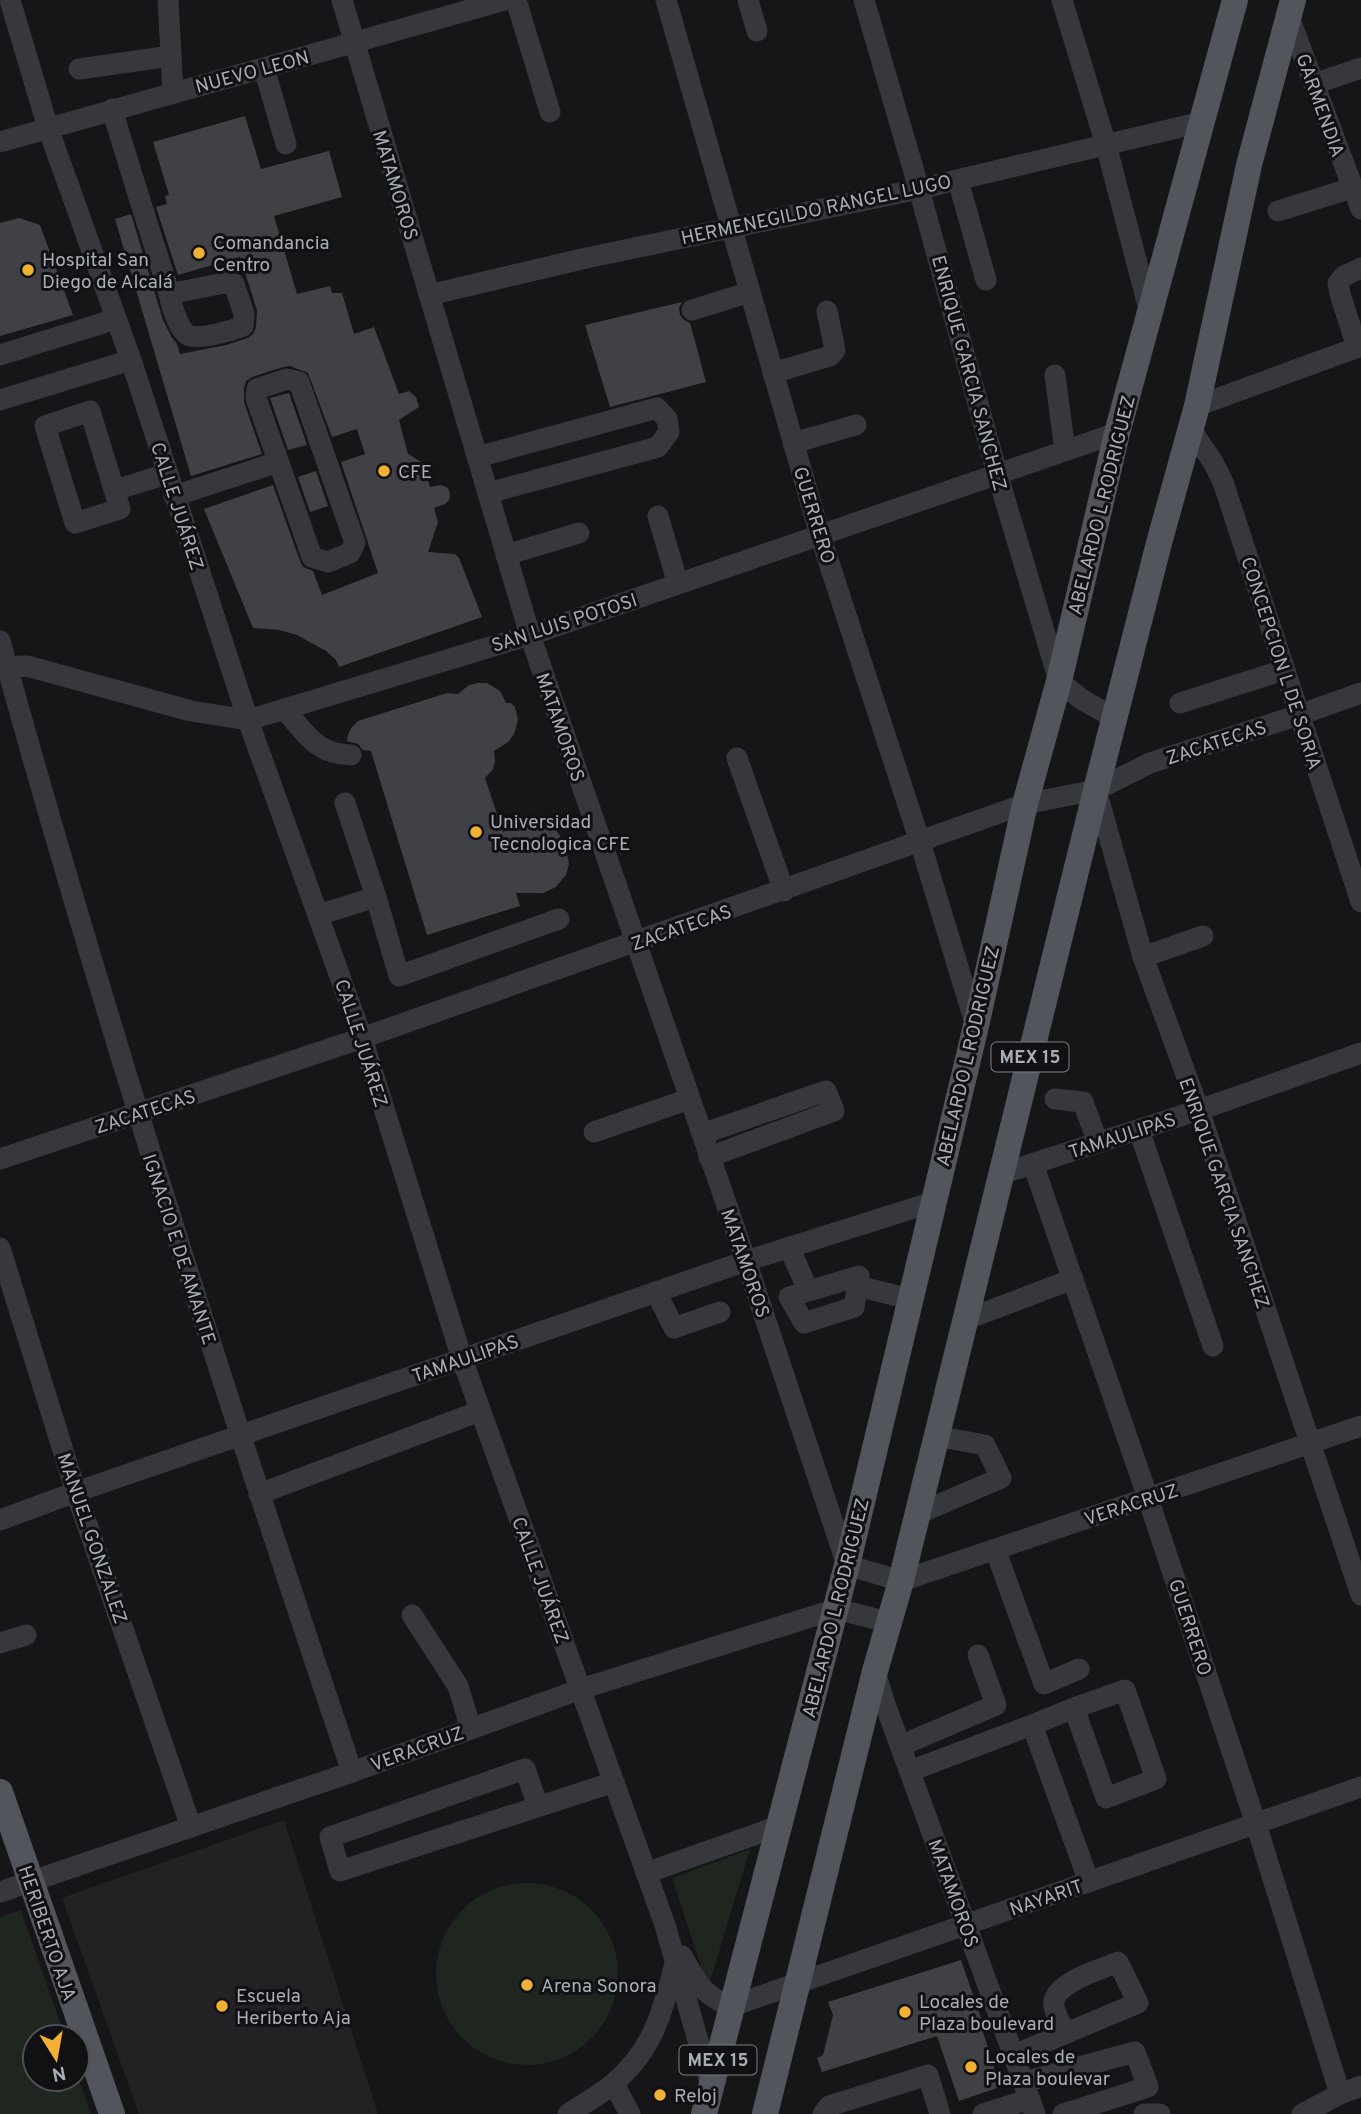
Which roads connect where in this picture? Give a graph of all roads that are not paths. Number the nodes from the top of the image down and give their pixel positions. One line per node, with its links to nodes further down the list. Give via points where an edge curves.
1 (9, 0): 23 (street, CALLE JUÁREZ)
2 (168, 0): 14 (street)
3 (342, 0): 13 (street, MATAMOROS)
4 (505, 0): 13 (street, NUEVO LEON)
5 (516, 0): 21 (street)
6 (666, 0): 32 (street, GUERRERO)
7 (748, 0): 12 (street)
8 (864, 0): 29 (street, ENRIQUE GARCIA SANCHEZ)
9 (1062, 0): 26 (street)
10 (1235, 0): 22 (main road, ABELARDO L RODRIGUEZ / MEX 15)
11 (1288, 6): 18 (street, GARMENDIA); 48 (main road, MEX 15, via 1248,165)
12 (757, 31)
13 (354, 42): 15 (street, NUEVO LEON); 37 (street, MATAMOROS)
14 (171, 56): 17 (street); 19 (street)
15 (264, 68): 19 (street, NUEVO LEON); 25 (street)
16 (1361, 68): 18 (street)
17 (79, 69)
18 (1314, 84): 28 (street, GARMENDIA)
19 (173, 92): 20 (street, NUEVO LEON)
20 (112, 110): 23 (street, NUEVO LEON); 36 (street)
21 (550, 112)
22 (1202, 122): 26 (street, HERMENEGILDO RANGEL LUGO); 40 (main road, ABELARDO L RODRIGUEZ / MEX 15)
23 (48, 128): 24 (street, NUEVO LEON); 41 (street, CALLE JUÁREZ)
24 (0, 142)
25 (286, 144)
26 (1106, 145): 27 (street, HERMENEGILDO RANGEL LUGO); 40 (street)
27 (958, 180): 29 (street, HERMENEGILDO RANGEL LUGO); 34 (street)
28 (1352, 188): 30 (street, GARMENDIA); 31 (street)
29 (919, 189): 32 (street, HERMENEGILDO RANGEL LUGO); 55 (street, ENRIQUE GARCIA SANCHEZ)
30 (1361, 209)
31 (1278, 211)
32 (731, 227): 35 (street, GUERRERO); 37 (street, HERMENEGILDO RANGEL LUGO)
33 (1361, 268): 42 (street, via 1338,283)
34 (986, 280)
35 (750, 292): 38 (street); 45 (street, GUERRERO)
36 (169, 294)
37 (429, 295): 53 (street, MATAMOROS)
38 (692, 310)
39 (827, 311): 45 (street, via 835,350 830,356)
40 (1150, 313): 50 (main road, ABELARDO L RODRIGUEZ / MEX 15)
41 (116, 319): 43 (street); 44 (street, CALLE JUÁREZ)
42 (1359, 346): 48 (street)
43 (0, 355)
44 (131, 360): 47 (street); 56 (street, CALLE JUÁREZ)
45 (773, 373): 51 (street, GUERRERO)
46 (1055, 375): 52 (street)
47 (0, 400)
48 (1194, 418): 68 (street, CONCEPCION L DE SORIA, via 1223,482); 74 (main road, MEX 15)
49 (856, 425): 51 (street)
50 (1117, 433): 52 (street, SAN LUIS POTOSI); 69 (main road, ABELARDO L RODRIGUEZ / MEX 15)
51 (793, 443): 62 (street, GUERRERO)
52 (1065, 451): 55 (street, SAN LUIS POTOSI)
53 (477, 457): 58 (street, MATAMOROS); 58 (street, via 657,408 667,419 669,432 658,447)
54 (278, 462): 54 (street, via 256,398 257,389 287,379 299,382 355,542 350,553 328,562 312,557); 59 (street)
55 (997, 473): 62 (street, SAN LUIS POTOSI); 69 (street, ENRIQUE GARCIA SANCHEZ)
56 (167, 474): 57 (street); 59 (street, CALLE JUÁREZ)
57 (115, 490): 57 (street, via 90,411 45,426 75,523 120,509)
58 (488, 494): 63 (street, MATAMOROS)
59 (174, 496): 75 (street, CALLE JUÁREZ)
60 (658, 516): 64 (street)
61 (579, 533): 63 (street)
62 (820, 535): 64 (street, SAN LUIS POTOSI); 81 (street, GUERRERO)
63 (506, 555): 65 (street, MATAMOROS)
64 (678, 584): 65 (street, SAN LUIS POTOSI)
65 (530, 635): 72 (street, SAN LUIS POTOSI); 88 (street, MATAMOROS)
66 (0, 641): 67 (street, IGNACIO E DE AMANTE)
67 (3, 666): 75 (street, SAN LUIS POTOSI, via 27,666 191,711); 96 (street, IGNACIO E DE AMANTE)
68 (1284, 670): 71 (street); 73 (street, CONCEPCION L DE SORIA)
69 (1059, 681): 74 (street); 80 (main road, ABELARDO L RODRIGUEZ / MEX 15)
70 (1361, 693): 73 (street, ZACATECAS)
71 (1180, 703)
72 (284, 709): 75 (street, SAN LUIS POTOSI); 76 (street, via 320,748)
73 (1299, 715): 78 (street, ZACATECAS, via 1150,763); 84 (street, CONCEPCION L DE SORIA)
74 (1115, 718): 78 (main road, MEX 15)
75 (248, 720): 85 (street, CALLE JUÁREZ)
76 (351, 755)
77 (737, 758): 82 (street)
78 (1096, 790): 80 (street, ZACATECAS); 89 (street, ENRIQUE GARCIA SANCHEZ); 104 (main road, MEX 15)
79 (345, 803): 83 (street)
80 (1025, 804): 81 (street, ZACATECAS); 90 (main road, ABELARDO L RODRIGUEZ / MEX 15)
81 (920, 842): 82 (street, ZACATECAS); 90 (street, GUERRERO)
82 (784, 891): 88 (street, ZACATECAS)
83 (376, 897): 85 (street); 86 (street, via 399,976)
84 (1361, 902)
85 (318, 915): 91 (street, CALLE JUÁREZ)
86 (559, 919)
87 (1203, 936): 89 (street)
88 (636, 943): 91 (street, ZACATECAS); 93 (street, MATAMOROS)
89 (1143, 957): 95 (street, ENRIQUE GARCIA SANCHEZ)
90 (976, 1026): 105 (main road, ABELARDO L RODRIGUEZ / MEX 15)
91 (362, 1038): 96 (street, ZACATECAS); 117 (street, CALLE JUÁREZ)
92 (1361, 1053): 95 (street, TAMAULIPAS)
93 (689, 1099): 98 (street); 99 (street, MATAMOROS)
94 (1055, 1099): 100 (street, via 1083,1102)
95 (1199, 1110): 97 (street, TAMAULIPAS); 122 (street, ENRIQUE GARCIA SANCHEZ)
96 (138, 1114): 102 (street, ZACATECAS); 120 (street, IGNACIO E DE AMANTE)
97 (1139, 1130): 100 (street, TAMAULIPAS); 116 (street)
98 (594, 1132)
99 (702, 1134): 101 (street, MATAMOROS); 101 (street, via 827,1091 834,1111)
100 (1098, 1143): 103 (street, TAMAULIPAS)
101 (709, 1157): 108 (street, MATAMOROS)
102 (0, 1159)
103 (1033, 1164): 104 (street, TAMAULIPAS); 109 (street, GUERRERO)
104 (1001, 1174): 115 (main road, MEX 15)
105 (933, 1202): 106 (street, TAMAULIPAS); 113 (main road, ABELARDO L RODRIGUEZ / MEX 15)
106 (789, 1247): 108 (street, TAMAULIPAS); 111 (street)
107 (0, 1248): 123 (street, MANUEL GONZALEZ)
108 (746, 1261): 112 (street, TAMAULIPAS); 129 (street, MATAMOROS)
109 (1073, 1279): 115 (street); 125 (street, GUERRERO)
110 (857, 1286): 111 (street, via 859,1276); 111 (street, via 853,1307 804,1323 789,1297); 113 (street)
111 (808, 1290)
112 (656, 1292): 114 (street, via 674,1328); 117 (street, TAMAULIPAS)
113 (910, 1299): 129 (main road, ABELARDO L RODRIGUEZ / MEX 15)
114 (720, 1312)
115 (965, 1320): 121 (main road, MEX 15)
116 (1213, 1346)
117 (462, 1359): 118 (street, CALLE JUÁREZ); 120 (street, TAMAULIPAS)
118 (480, 1411): 124 (street); 140 (street, CALLE JUÁREZ)
119 (1361, 1426): 122 (street, VERACRUZ)
120 (240, 1435): 123 (street, TAMAULIPAS); 124 (street, IGNACIO E DE AMANTE)
121 (936, 1436): 126 (main road, MEX 15); 126 (street, via 985,1445 1001,1478)
122 (1309, 1444): 125 (street, VERACRUZ); 131 (street, ENRIQUE GARCIA SANCHEZ)
123 (76, 1492): 127 (street, TAMAULIPAS); 153 (street, MANUEL GONZALEZ)
124 (259, 1494): 146 (street, IGNACIO E DE AMANTE)
125 (1149, 1499): 128 (street, VERACRUZ); 151 (street, GUERRERO)
126 (917, 1514): 130 (main road, MEX 15)
127 (0, 1520)
128 (995, 1549): 130 (street, VERACRUZ); 138 (street, via 1044,1684)
129 (847, 1565): 130 (street); 132 (main road, ABELARDO L RODRIGUEZ / MEX 15)
130 (901, 1581): 134 (main road, MEX 15)
131 (1361, 1595)
132 (836, 1609): 134 (street); 140 (street, VERACRUZ); 152 (main road, ABELARDO L RODRIGUEZ / MEX 15)
133 (412, 1615): 143 (street, via 458,1686)
134 (888, 1622): 139 (main road, MEX 15)
135 (26, 1635): 136 (street)
136 (0, 1643)
137 (978, 1655): 144 (street, via 996,1705)
138 (1079, 1669)
139 (875, 1671): 144 (street, MATAMOROS); 161 (main road, MEX 15)
140 (581, 1689): 143 (street, VERACRUZ); 147 (street, CALLE JUÁREZ)
141 (1074, 1708): 141 (street, via 1106,1798 1156,1779 1125,1690); 142 (street)
142 (1032, 1725): 145 (street); 156 (street)
143 (471, 1729): 146 (street, VERACRUZ)
144 (901, 1746): 145 (street, MATAMOROS)
145 (910, 1771): 158 (street, MATAMOROS)
146 (352, 1772): 153 (street, VERACRUZ)
147 (614, 1782): 150 (street); 154 (street, CALLE JUÁREZ)
148 (1361, 1787): 151 (street, NAYARIT)
149 (0, 1792): 155 (main road, HERIBERTO AJA)
150 (538, 1806): 150 (street, via 340,1871 330,1837 525,1769)
151 (1256, 1824): 156 (street, NAYARIT); 168 (street, GUERRERO)
152 (779, 1826): 154 (street); 162 (main road, ABELARDO L RODRIGUEZ / MEX 15)
153 (191, 1827): 155 (street, VERACRUZ)
154 (646, 1872): 159 (street, CALLE JUÁREZ)
155 (30, 1882): 157 (street, VERACRUZ); 170 (main road, HERIBERTO AJA)
156 (1089, 1882): 158 (street, NAYARIT)
157 (0, 1892)
158 (966, 1925): 161 (street, NAYARIT); 164 (street, MATAMOROS)
159 (665, 1926): 160 (street, CALLE JUÁREZ); 162 (street, via 706,1993)
160 (676, 1962): 165 (street, via 659,2021 642,2053); 166 (street, CALLE JUÁREZ)
161 (797, 1985): 162 (street, NAYARIT); 174 (main road, MEX 15)
162 (732, 2006): 166 (main road, ABELARDO L RODRIGUEZ / MEX 15)
163 (1065, 2033): 164 (street)
164 (1014, 2055): 169 (street, MATAMOROS)
165 (614, 2084): 171 (street); 172 (street)
166 (711, 2086): 173 (main road, ABELARDO L RODRIGUEZ / MEX 15)
167 (1361, 2086): 168 (street)
168 (1340, 2094): 181 (street)
169 (1030, 2098): 177 (street); 178 (street, via 1135,2052 1148,2087)
170 (112, 2114)
171 (568, 2114)
172 (630, 2114)
173 (704, 2114)
174 (765, 2114)
175 (823, 2114): 176 (street, via 829,2106 928,2074)
176 (940, 2114)
177 (983, 2114)
178 (1063, 2114)
179 (1144, 2114): 180 (street)
180 (1160, 2114)
181 (1302, 2114)

